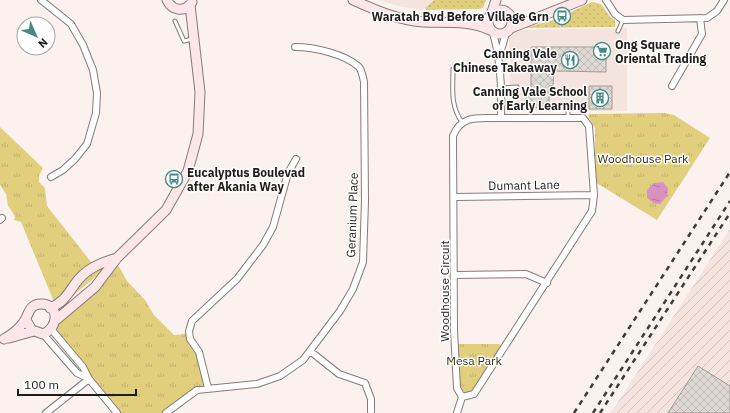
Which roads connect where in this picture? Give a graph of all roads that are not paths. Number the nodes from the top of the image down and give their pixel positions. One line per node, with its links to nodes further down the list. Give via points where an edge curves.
1 (41, 0): 34 (street, via 72,24 93,70 97,93 96,113 87,144 75,159)
2 (167, 0): 10 (street, via 170,6)
3 (353, 0): 17 (street, via 401,18 422,22)
4 (496, 0): 12 (street)
5 (501, 0): 11 (street)
6 (582, 0): 13 (street, via 555,12)
7 (606, 0): 15 (street)
8 (724, 0): 14 (street, via 717,11 707,18)
9 (193, 2): 10 (street); 18 (street)
10 (179, 10): 18 (street)
11 (507, 13): 12 (street); 13 (street); 19 (street, via 512,24)
12 (491, 14): 17 (street); 21 (street, via 487,23)
13 (535, 17): 19 (street)
14 (700, 18): 15 (street); 26 (street, via 702,34)
15 (623, 20): 20 (lane)
16 (175, 21): 22 (lane, via 184,40)
17 (462, 23): 21 (street, via 481,26)
18 (191, 24): 22 (street)
19 (508, 31): 21 (street, via 500,35); 24 (street)
20 (618, 31)
21 (492, 32): 24 (street)
22 (194, 38): 37 (street, via 200,92 198,134 188,171 166,210)
23 (296, 47): 45 (street, Geranium Place, via 317,48 350,60 360,68 364,82 365,201 362,262 353,289 344,305)
24 (499, 57): 28 (street)
25 (453, 68): 32 (lane, via 453,106)
26 (672, 86)
27 (517, 87): 28 (lane)
28 (502, 88): 30 (street)
29 (568, 105): 31 (lane)
30 (501, 118): 31 (street); 32 (street, via 468,119)
31 (568, 118): 35 (street, via 583,118 589,126)
32 (462, 122): 36 (street, Woodhouse Circuit, via 453,136)
33 (296, 159): 47 (street, via 288,173 273,227 263,245 236,279 192,320 190,339 200,352)
34 (51, 177)
35 (594, 195): 36 (street, Dumant Lane); 39 (street, via 592,211)
36 (455, 198): 38 (street, Woodhouse Circuit)
37 (117, 258): 40 (street, via 89,269 63,300); 42 (street, via 95,287)
38 (455, 275): 39 (street, via 526,274); 48 (street, Woodhouse Circuit, via 457,388)
39 (547, 283): 48 (street, via 474,394)
40 (50, 308): 41 (street, via 41,304 36,305 28,312); 42 (street)
41 (26, 320): 43 (street, via 29,328); 44 (street, via 15,332)
42 (56, 320): 43 (street)
43 (43, 331): 44 (street); 46 (street, via 83,367); 46 (street, via 77,373)
44 (2, 340)
45 (310, 351): 47 (street, Geranium Place, via 303,360 280,376 257,384); 49 (street, via 340,374 365,383 371,399)
46 (89, 379): 50 (street); 51 (street)
47 (208, 388): 52 (street, Geranium Place, via 197,390)
48 (462, 397): 53 (street)
49 (371, 411)
50 (46, 413)
51 (117, 413)
52 (166, 413)
53 (457, 413)

